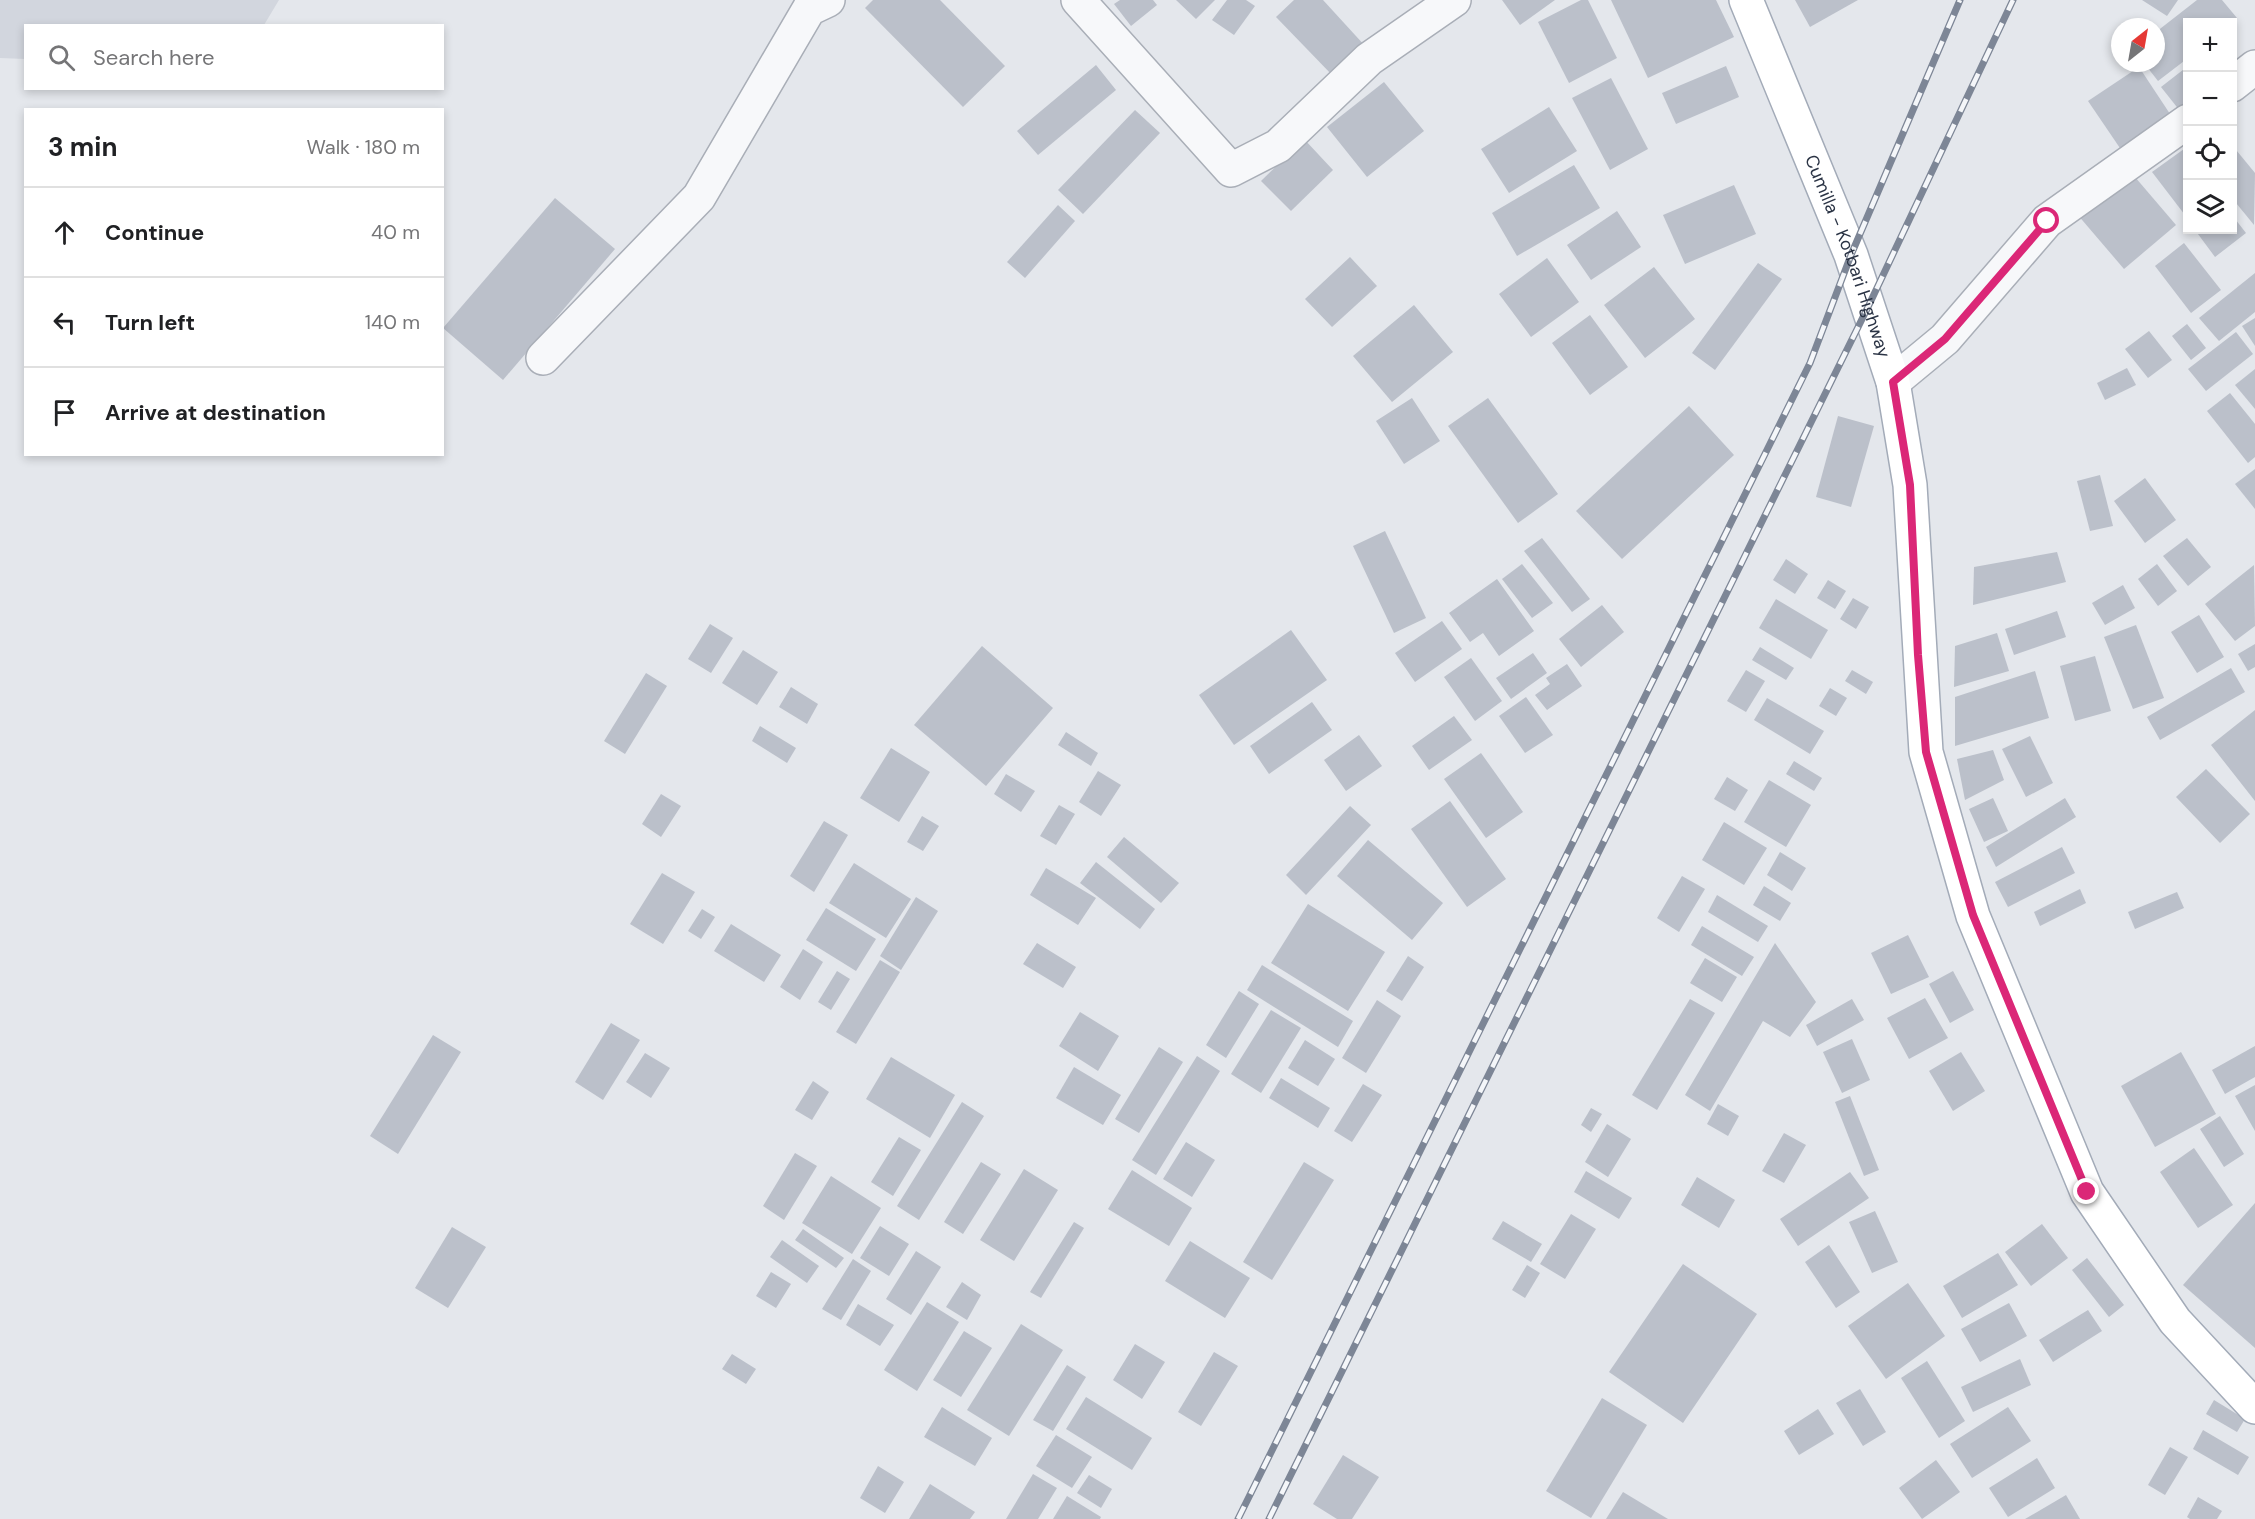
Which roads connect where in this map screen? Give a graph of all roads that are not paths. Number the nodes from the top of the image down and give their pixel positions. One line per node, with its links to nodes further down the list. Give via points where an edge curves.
1 (828, 0): 8 (street, via 809,9 699,197)
2 (1078, 0): 3 (street, via 1231,170 1278,147 1369,59)
3 (1454, 0)
4 (1746, 0): 9 (main road, Cumilla - Kotbari Highway, via 1851,255)
5 (2255, 67): 6 (street)
6 (2237, 81)
7 (2183, 124): 9 (street, via 2047,221 1945,339)
8 (543, 358)
9 (1893, 382): 10 (main road, Cumilla - Kotbari Highway, via 1910,485 1926,752 1973,915 2087,1192 2175,1321)
10 (2255, 1407)

